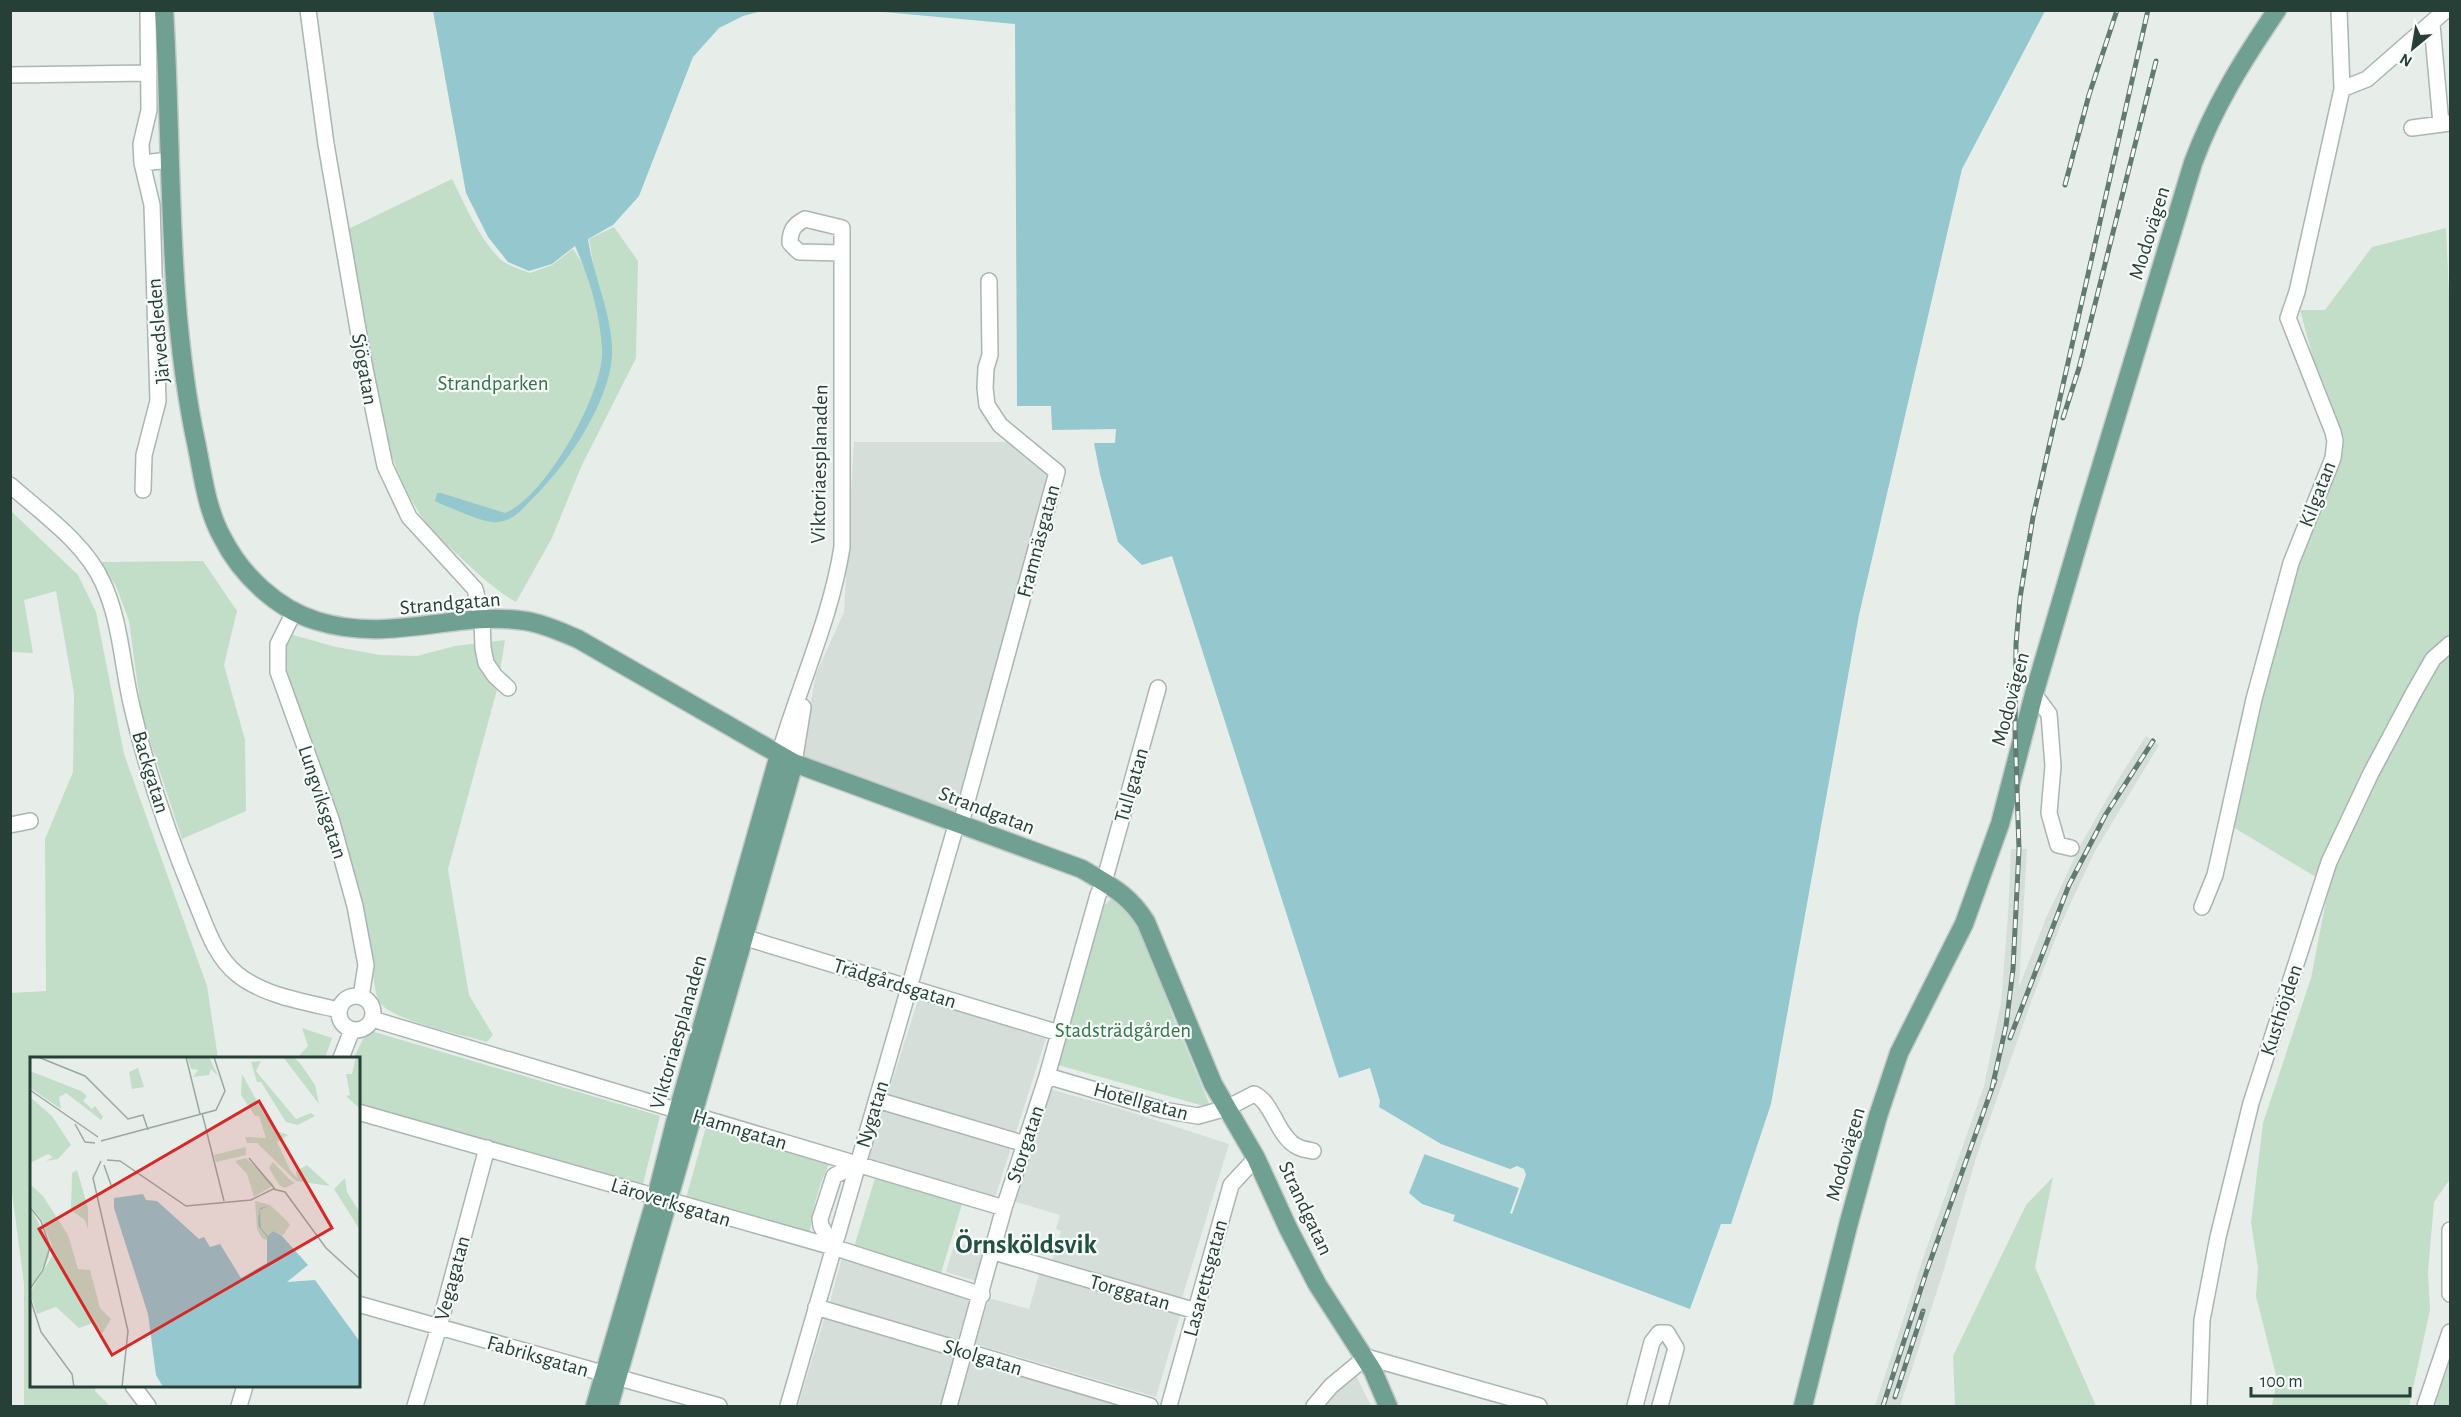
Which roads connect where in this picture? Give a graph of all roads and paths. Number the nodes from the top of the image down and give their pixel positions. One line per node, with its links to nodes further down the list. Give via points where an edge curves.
1 (148, 10): 8 (street)
2 (164, 10): 13 (main road, Järvedsleden)
3 (308, 10): 20 (street, Sjögatan, via 330,167 385,466 409,517 475,589)
4 (2277, 10): 24 (main road, Modovägen, via 2233,77 2207,125 2193,163)
5 (2339, 10): 10 (street, Kilgatan)
6 (2446, 10): 7 (street)
7 (2433, 24): 10 (street, via 2367,79); 11 (street)
8 (149, 74): 9 (street); 14 (street)
9 (10, 75)
10 (2342, 89): 31 (street, Kilgatan, via 2288,318 2333,432 2333,458 2291,563 2254,699 2215,875)
11 (2446, 124): 12 (street)
12 (2412, 128)
13 (170, 160): 14 (street); 19 (main road, Järvedsleden, via 182,366 207,496 222,537 244,569 267,594)
14 (142, 163): 18 (street, via 152,205 158,402 144,455)
15 (842, 253): 25 (street, Viktoriaesplanaden, via 842,547 808,671 794,705)
16 (989, 281): 27 (street, Framnäsgatan, via 987,405 1000,425 1057,472)
17 (10, 485): 35 (street, Backgatan, via 70,538 104,585 117,626 147,770 178,859 218,952 238,975 255,985)
18 (143, 490)
19 (294, 612): 20 (main road, Strandgatan, via 320,622 385,631); 34 (street, Lungviksgatan, via 278,644 278,672 331,819 355,906 366,965)
20 (482, 619): 22 (street, Sjögatan, via 486,663); 25 (main road, Strandgatan, via 525,621 578,639)
21 (2451, 644): 83 (street, Kusthöjden, via 2433,659 2413,694 2329,862 2251,1103 2218,1237 2202,1320)
22 (508, 688)
23 (1158, 688): 30 (street, Tullgatan)
24 (2034, 694): 29 (street, via 2049,714 2053,766 2049,813 2058,845); 82 (main road, Modovägen, via 2000,824 1964,924 1899,1053 1878,1116)
25 (787, 759): 27 (main road, Strandgatan); 32 (main road, Viktoriaesplanaden)
26 (30, 821): 28 (street)
27 (959, 823): 30 (main road, Strandgatan, via 1082,870); 33 (street, Nygatan)
28 (10, 825)
29 (2071, 848)
30 (1101, 889): 38 (street, Storgatan); 42 (main road, Strandgatan, via 1123,893 1146,922 1198,1051)
31 (2202, 908)
32 (737, 935): 33 (street, Trädgårdsgatan); 43 (main road, Viktoriaesplanaden)
33 (911, 987): 38 (street, Trädgårdsgatan); 41 (street, Nygatan)
34 (361, 997): 35 (street, via 349,997); 36 (street, via 370,1003)
35 (339, 1010): 37 (street, via 343,1025)
36 (372, 1019): 37 (street, via 366,1027); 43 (street, Hamngatan)
37 (352, 1030): 39 (street)
38 (1059, 1033): 40 (street, Storgatan)
39 (342, 1057)
40 (1047, 1076): 42 (street, Hotellgatan, via 1163,1110 1198,1116); 45 (street, Storgatan)
41 (877, 1100): 45 (street); 49 (street, Nygatan)
42 (1227, 1108): 47 (street, Hotellgatan, via 1249,1095 1258,1096 1289,1140); 48 (main road, Strandgatan)
43 (685, 1112): 49 (street, Hamngatan); 50 (main road, Viktoriaesplanaden)
44 (360, 1113): 46 (street, Läroverksgatan)
45 (1025, 1144): 51 (street, Storgatan)
46 (487, 1148): 50 (street, Läroverksgatan); 60 (street, Vegagatan)
47 (1313, 1151)
48 (1256, 1158): 59 (street, Lasarettsgatan, via 1231,1185); 63 (main road, Strandgatan, via 1317,1284)
49 (857, 1164): 51 (street, Hamngatan); 53 (street, via 834,1176 820,1219)
50 (663, 1200): 53 (street, Läroverksgatan); 64 (main road, Viktoriaesplanaden)
51 (1004, 1208): 54 (street, Storgatan)
52 (2451, 1230): 55 (street)
53 (833, 1247): 56 (street, Läroverksgatan); 58 (street)
54 (994, 1251): 56 (street, Storgatan); 59 (street, Torggatan)
55 (2451, 1294)
56 (982, 1295): 62 (street, Storgatan)
57 (360, 1305): 60 (street, Fabriksgatan)
58 (816, 1307): 62 (street, Skolgatan); 74 (street)
59 (1196, 1311): 77 (street, Lasarettsgatan)
60 (439, 1327): 64 (street, Fabriksgatan); 70 (street, Vegagatan)
61 (2451, 1332): 84 (street)
62 (965, 1351): 75 (street, Storgatan); 76 (street, Skolgatan)
63 (1365, 1357): 67 (street); 78 (street, via 1330,1386); 79 (main road, Strandgatan)
64 (611, 1377): 71 (main road, Viktoriaesplanaden); 72 (main road, Viktoriaesplanaden); 73 (street, Fabriksgatan)
65 (134, 1387): 68 (street)
66 (245, 1387): 69 (street)
67 (1531, 1406)
68 (148, 1407)
69 (239, 1407)
70 (415, 1407)
71 (595, 1407)
72 (609, 1407)
73 (718, 1407)
74 (788, 1407)
75 (950, 1407)
76 (1149, 1407)
77 (1170, 1407)
78 (1314, 1407)
79 (1388, 1407)
80 (1635, 1407): 81 (street, via 1652,1342 1659,1333 1667,1333 1676,1348)
81 (1659, 1407)
82 (1803, 1407)
83 (2199, 1407)
84 (2425, 1407)

